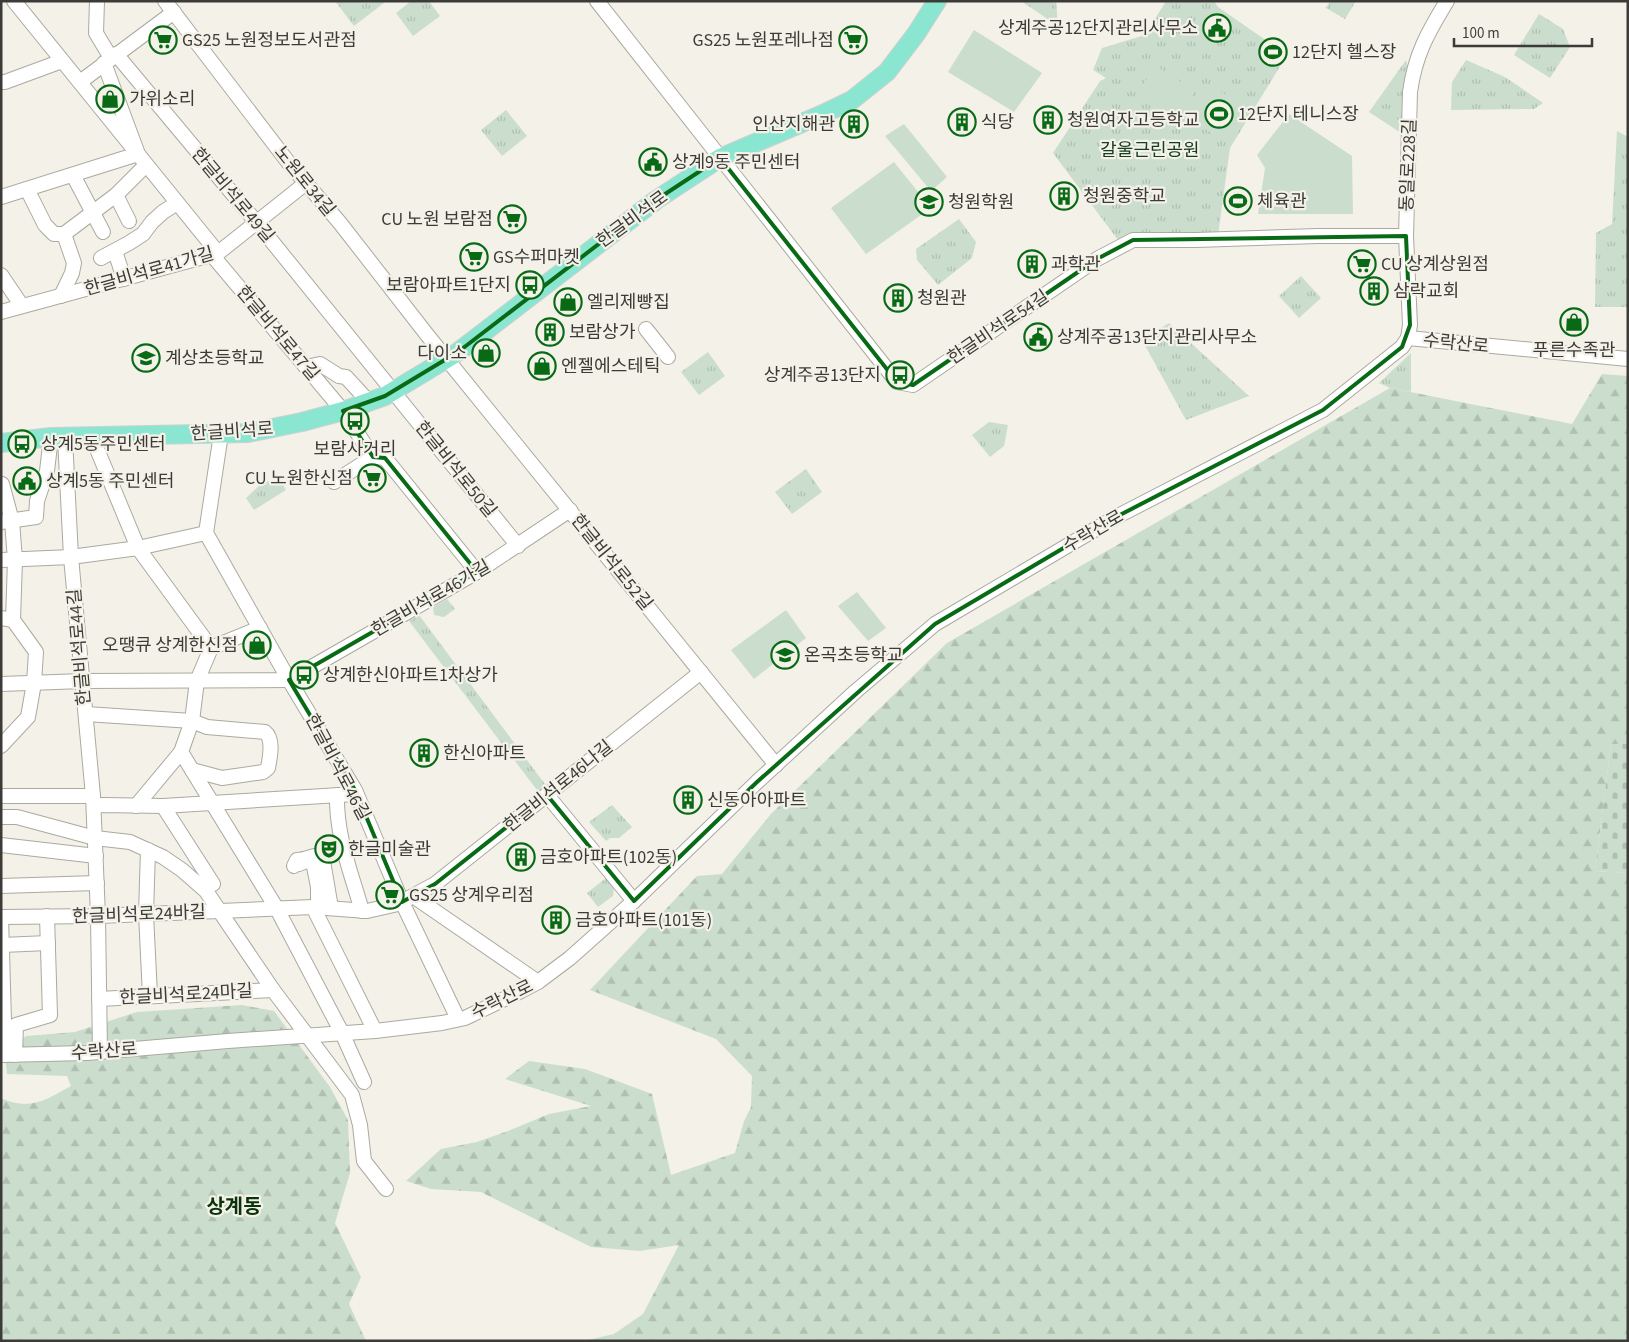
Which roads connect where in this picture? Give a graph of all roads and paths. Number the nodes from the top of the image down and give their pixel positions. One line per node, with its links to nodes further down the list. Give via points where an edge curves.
1 (14, 1): 8 (street, 한글비석로47길)
2 (97, 1): 7 (street, 한글비석로47길, via 96,33)
3 (597, 1): 11 (street, 한글비석로54길)
4 (937, 1): 11 (main road, 한글비석로, via 886,72 852,100)
5 (1447, 1): 24 (street, 동일로228길, via 1417,55 1413,72)
6 (169, 7): 7 (street); 14 (street, 노원로34길)
7 (110, 59): 10 (street); 12 (street, 한글비석로47길); 21 (street, 한글비석로49길)
8 (62, 61): 9 (street); 10 (street, 한글비석로47길)
9 (1, 82)
10 (80, 82): 12 (street, 한글비석로47길)
11 (720, 158): 24 (street, 한글비석로54길, via 897,382 913,385 1097,259 1134,240); 36 (main road, 한글비석로, via 656,200)
12 (142, 160): 13 (street); 16 (street); 18 (street, 한글비석로47길)
13 (73, 175): 15 (street); 19 (street)
14 (306, 183): 21 (street, 한글비석로41가길); 36 (street, 노원로34길)
15 (28, 189): 17 (street); 23 (street, via 45,225 54,234)
16 (116, 196): 19 (street); 20 (street)
17 (1, 197)
18 (177, 203): 25 (street, via 152,222 143,234); 26 (street, 한글비석로47길)
19 (92, 213): 22 (street); 23 (street)
20 (129, 221)
21 (257, 222): 26 (street, 한글비석로41가길); 39 (street, 한글비석로49길)
22 (103, 232)
23 (64, 234): 30 (street, via 74,263)
24 (1406, 236): 34 (street, 동일로228길)
25 (115, 251): 27 (street); 29 (street)
26 (215, 254): 29 (street, 한글비석로41가길); 38 (street, 한글비석로47길)
27 (101, 258)
28 (1, 275): 31 (street)
29 (124, 279): 30 (street, 한글비석로41가길)
30 (61, 296): 31 (street, 한글비석로41가길)
31 (22, 306): 32 (street, 한글비석로41가길)
32 (1, 312)
33 (646, 329): 35 (street)
34 (1408, 338): 37 (street, 수락산로); 70 (street, 수락산로, via 1402,347 1323,410 1116,517 935,624)
35 (668, 357)
36 (448, 359): 39 (main road, 한글비석로); 49 (street, 한글비석로52길)
37 (1628, 359)
38 (306, 367): 40 (street, via 320,364 346,377); 41 (street, 한글비석로47길)
39 (393, 392): 40 (main road, 한글비석로); 52 (street, 한글비석로50길)
40 (369, 402): 41 (main road, 한글비석로)
41 (343, 411): 42 (main road, 한글비석로, via 288,426); 46 (street, 한글비석로47길)
42 (221, 434): 43 (main road, 한글비석로); 51 (street)
43 (92, 436): 44 (main road, 한글비석로); 53 (street)
44 (58, 438): 45 (main road, 한글비석로); 50 (street, via 37,501 36,517); 54 (street, 한글비석로44길)
45 (1, 443)
46 (373, 458): 47 (street); 56 (street, via 385,458)
47 (334, 482)
48 (2, 484): 50 (street)
49 (570, 510): 52 (street, 한글비석로46가길); 60 (street, 한글비석로52길)
50 (6, 521): 55 (street)
51 (206, 533): 53 (street); 58 (street, 한글비석로46길)
52 (518, 546): 56 (street, 한글비석로46가길)
53 (138, 548): 54 (street); 59 (street)
54 (71, 557): 55 (street); 63 (street, 한글비석로44길)
55 (8, 560): 57 (street)
56 (477, 572): 62 (street, 한글비석로46가길)
57 (7, 619): 64 (street, via 36,652)
58 (260, 628): 59 (street); 62 (street, 한글비석로46길)
59 (211, 648): 61 (street)
60 (701, 672): 70 (street, 한글비석로52길); 74 (street, 한글비석로46나길)
61 (197, 680): 62 (street); 63 (street); 67 (street)
62 (290, 680): 72 (street, 한글비석로46길)
63 (82, 682): 64 (street); 66 (street, 한글비석로44길)
64 (34, 683): 65 (street); 68 (street, via 28,717)
65 (1, 684)
66 (86, 714): 67 (street); 76 (street, 한글비석로44길)
67 (192, 722): 69 (street); 71 (street, via 207,727 265,732 270,741 268,768 263,772 232,777)
68 (1, 746)
69 (181, 752): 71 (street); 78 (street)
70 (776, 765): 90 (street, 수락산로)
71 (192, 770): 77 (street)
72 (356, 794): 73 (street); 89 (street, 한글비석로46길)
73 (337, 795): 77 (street); 93 (street, via 338,828)
74 (547, 795): 89 (street, 한글비석로46나길, via 435,884); 90 (street)
75 (1, 796): 76 (street)
76 (94, 801): 78 (street, via 103,805); 81 (street, 한글비석로44길)
77 (211, 803): 79 (street); 92 (street)
78 (136, 806): 79 (street)
79 (163, 806): 87 (street)
80 (1, 818): 81 (street, 한글비석로24마길, via 17,817)
81 (95, 838): 83 (street, 한글비석로24마길, via 130,842); 84 (street, 한글비석로44길)
82 (1, 845): 84 (street)
83 (148, 850): 94 (street, 한글비석로24마길, via 182,870 206,891); 95 (street)
84 (96, 856): 86 (street, 한글비석로44길)
85 (294, 866): 91 (street, via 297,860 322,855)
86 (97, 883): 88 (street); 97 (street, 한글비석로44길)
87 (213, 884)
88 (1, 886)
89 (408, 899): 93 (street, 한글비석로24바길); 101 (street); 105 (street, 한글비석로46길)
90 (634, 901): 101 (street, 수락산로)
91 (321, 907): 92 (street, 한글비석로24바길); 93 (street, 한글비석로24바길); 106 (street)
92 (277, 909): 94 (street, 한글비석로24바길); 107 (street)
93 (362, 911)
94 (222, 912): 95 (street, 한글비석로24바길); 102 (street, 한글비석로24마길)
95 (146, 914): 97 (street, 한글비석로24바길); 103 (street)
96 (47, 916): 97 (street, 한글비석로24바길); 98 (street, 한글비석로24바길); 99 (street)
97 (98, 916): 104 (street, 한글비석로44길)
98 (1, 917): 100 (street)
99 (48, 943): 100 (street); 110 (street, via 50,1014 16,1025)
100 (2, 945): 110 (street)
101 (538, 982): 105 (street, 수락산로)
102 (273, 990): 103 (street, 한글비석로24마길); 108 (street, 한글비석로24마길)
103 (150, 996): 104 (street, 한글비석로24마길)
104 (99, 998): 109 (street, 한글비석로44길)
105 (458, 1019): 106 (street, 수락산로)
106 (375, 1031): 107 (street, 수락산로)
107 (342, 1033): 108 (street, 수락산로); 111 (street)
108 (309, 1036): 109 (street, 수락산로); 112 (street, 한글비석로24마길, via 352,1095 364,1160)
109 (100, 1052): 110 (street, 수락산로)
110 (7, 1055)
111 (364, 1082)
112 (386, 1189)

